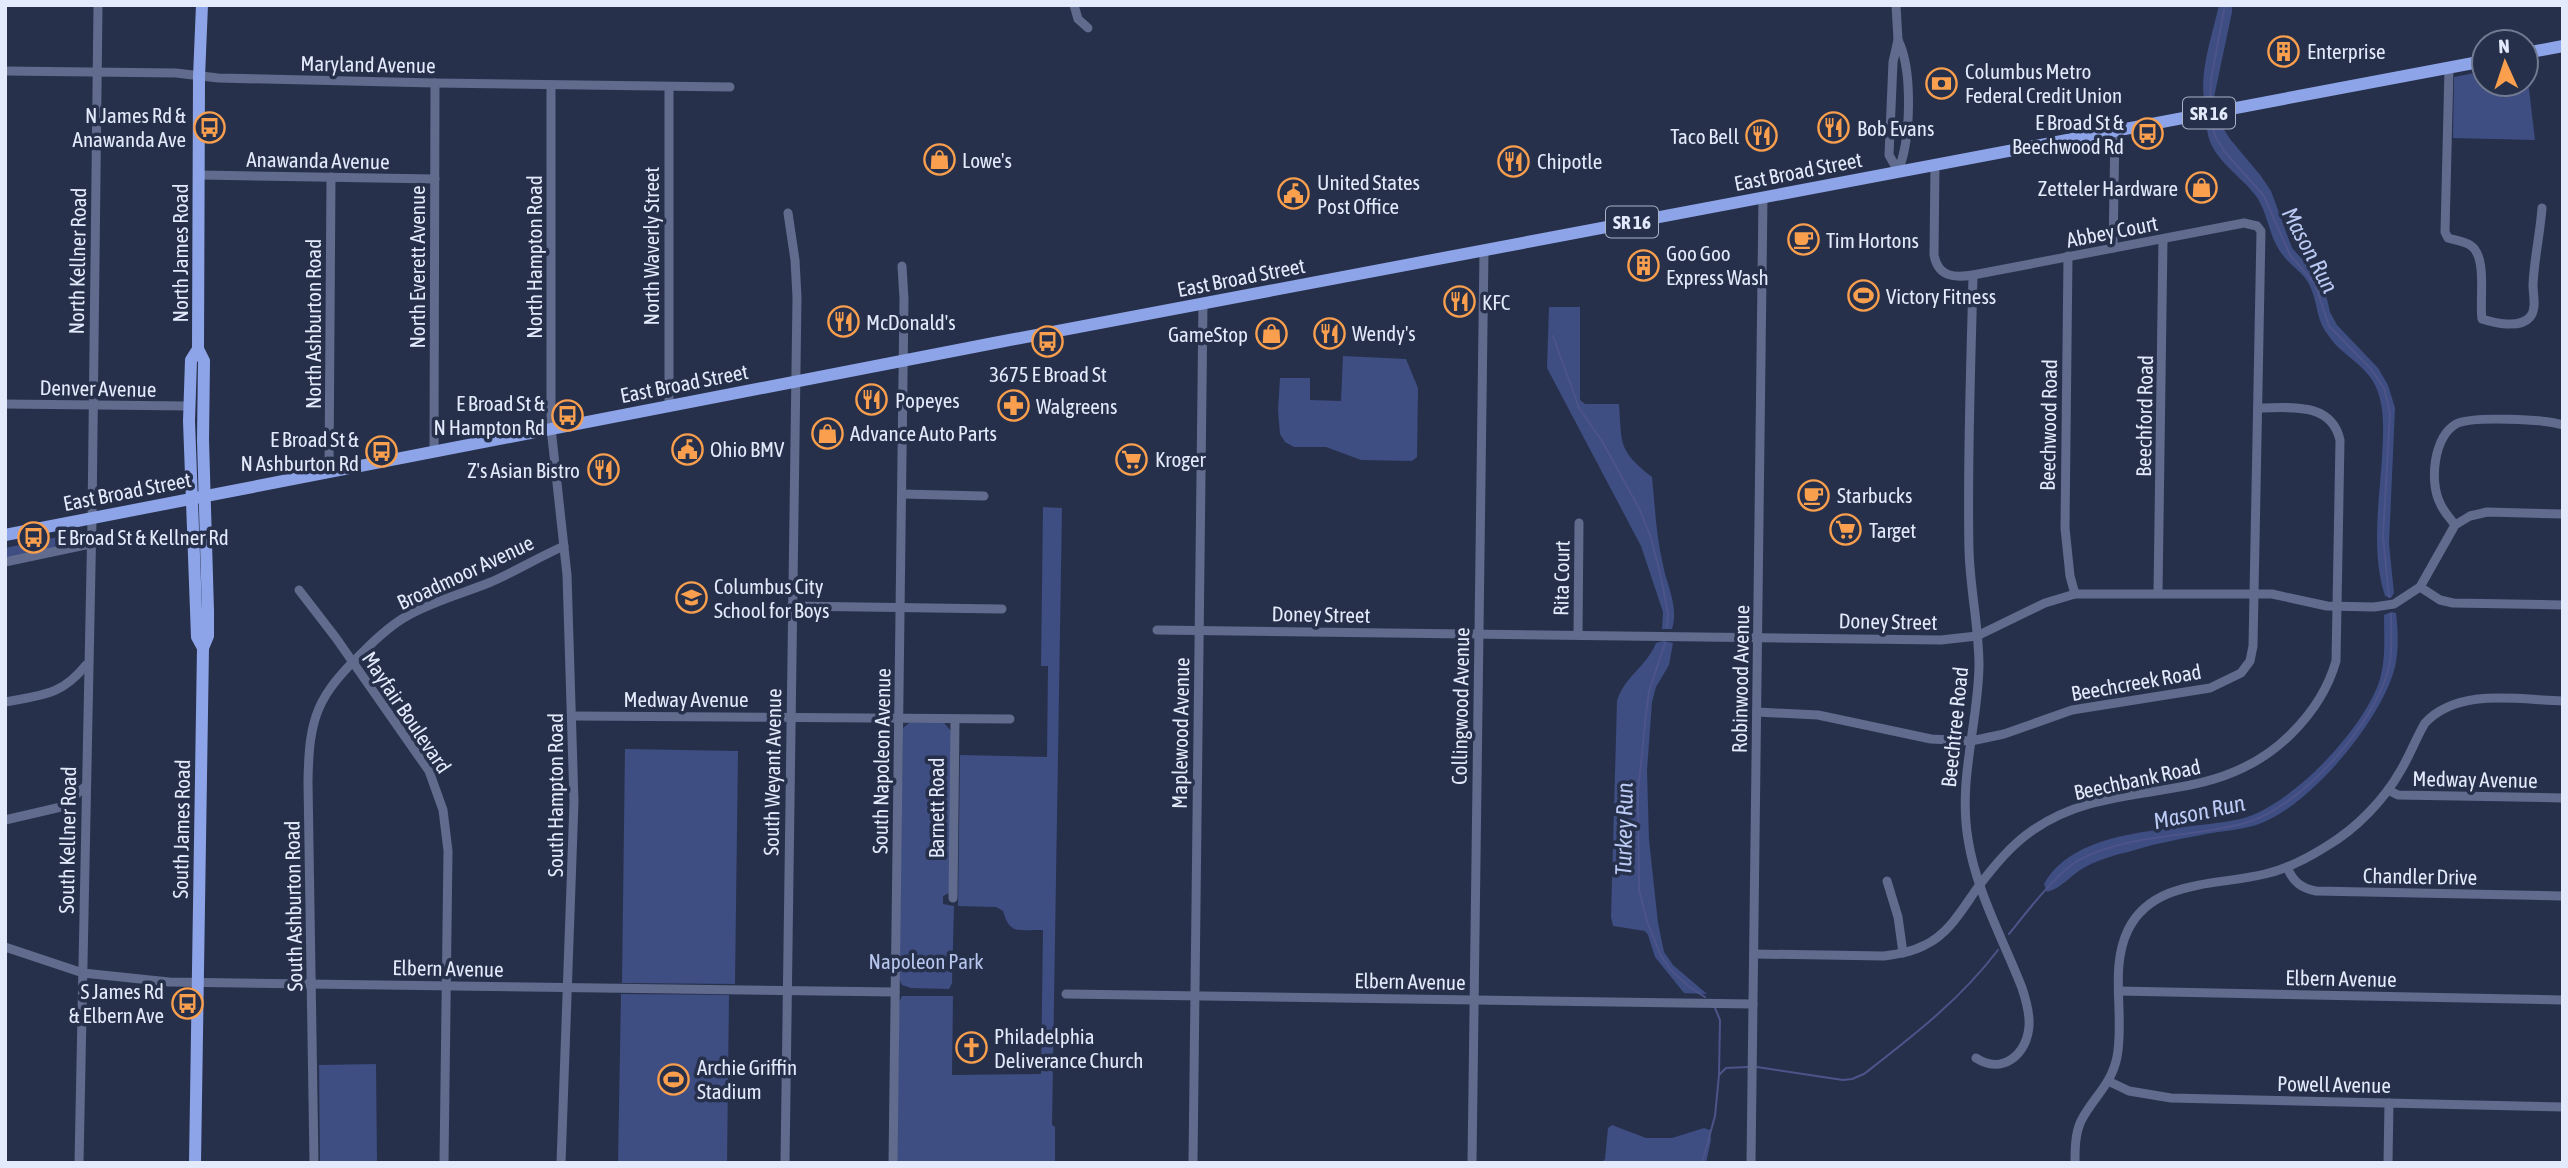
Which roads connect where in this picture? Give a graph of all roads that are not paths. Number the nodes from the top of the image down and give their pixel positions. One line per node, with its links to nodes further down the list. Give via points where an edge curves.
1 (98, 5): 14 (street, North Kellner Road)
2 (202, 5): 15 (main road, North James Road)
3 (1073, 5): 5 (street)
4 (1896, 5): 6 (street)
5 (1088, 29)
6 (1898, 40): 9 (street); 10 (street)
7 (2563, 46): 8 (main road)
8 (2540, 50)
9 (1893, 62): 10 (street); 20 (street)
10 (1906, 62): 21 (street)
11 (2470, 64): 12 (main road, East Broad Street / SR 16)
12 (2449, 68): 22 (main road, East Broad Street / SR 16); 29 (street, via 2445,232 2448,238 2470,244 2478,254 2482,319 2522,323 2530,317)
13 (5, 71): 14 (street, Maryland Avenue)
14 (97, 73): 15 (street, Maryland Avenue); 43 (street, North Kellner Road)
15 (199, 76): 16 (street, Maryland Avenue); 25 (main road, North James Road)
16 (435, 83): 17 (street, Maryland Avenue); 27 (street, North Everett Avenue)
17 (551, 85): 18 (street, Maryland Avenue); 48 (street, North Hampton Road)
18 (669, 87): 19 (street, Maryland Avenue); 44 (street, North Waverly Street)
19 (730, 87)
20 (1891, 111): 21 (street); 24 (street, via 1889,155)
21 (1907, 111): 24 (street, via 1905,154)
22 (2115, 131): 23 (main road, East Broad Street / SR 16); 33 (street)
23 (1935, 164): 24 (main road, East Broad Street / SR 16); 37 (street, via 1936,263 1951,276)
24 (1898, 171): 28 (main road, East Broad Street / SR 16)
25 (200, 175): 26 (street, Anawanda Avenue); 39 (main road, North James Road)
26 (331, 177): 27 (street, Anawanda Avenue); 50 (street, North Ashburton Road)
27 (435, 179): 49 (street, North Everett Avenue)
28 (1763, 197): 34 (main road, East Broad Street / SR 16); 78 (street, Robinwood Avenue)
29 (2542, 208)
30 (788, 214): 41 (street, South Weyant Avenue, via 796,279)
31 (2257, 226): 32 (street, Abbey Court, via 2244,223); 46 (street, Beechcreek Road, via 2262,238)
32 (2163, 239): 33 (street, Abbey Court); 65 (street, Beechford Road)
33 (2113, 248): 35 (street, Abbey Court)
34 (1484, 250): 38 (main road, East Broad Street / SR 16); 75 (street, Collingwood Avenue)
35 (2068, 257): 37 (street, Abbey Court); 66 (street, Beechwood Road, via 2065,528)
36 (902, 266): 40 (street, South Napoleon Avenue)
37 (1973, 275): 77 (street, Beechtree Road, via 1969,543)
38 (1203, 303): 40 (main road, East Broad Street / SR 16); 73 (street, Maplewood Avenue)
39 (198, 349): 45 (main road, North James Road, via 191,360); 52 (main road, via 204,361)
40 (902, 360): 41 (main road, East Broad Street / SR 16); 51 (street, South Napoleon Avenue)
41 (795, 382): 44 (main road, East Broad Street / SR 16); 69 (street, South Weyant Avenue)
42 (5, 404): 43 (street, Denver Avenue)
43 (93, 405): 45 (street, Denver Avenue); 56 (street, North Kellner Road)
44 (669, 405): 48 (main road, East Broad Street / SR 16)
45 (189, 406): 54 (main road, North James Road)
46 (2258, 408): 67 (street, Beechcreek Road); 71 (street, Beechbank Road, via 2314,410 2328,417 2337,429 2341,449)
47 (2563, 425): 58 (street, via 2472,419 2446,432 2437,456 2436,494)
48 (551, 428): 49 (main road, East Broad Street / SR 16); 61 (street, South Hampton Road)
49 (434, 451): 50 (main road, East Broad Street / SR 16)
50 (329, 471): 52 (main road, East Broad Street / SR 16)
51 (902, 494): 53 (street); 70 (street, South Napoleon Avenue)
52 (206, 495): 54 (main road, East Broad Street / SR 16); 79 (main road, via 208,636)
53 (985, 495)
54 (192, 498): 56 (main road, East Broad Street / SR 16); 79 (main road, South James Road, via 197,637)
55 (2563, 514): 58 (street, via 2487,512)
56 (92, 518): 59 (main road, East Broad Street / SR 16); 60 (street, South Kellner Road)
57 (1580, 523): 76 (street, Rita Court)
58 (2455, 525): 63 (street)
59 (5, 535)
60 (90, 544): 62 (street); 81 (street, South Kellner Road)
61 (564, 547): 80 (street, Broadmoor Avenue, via 407,615); 85 (street, South Hampton Road)
62 (5, 562)
63 (2420, 587): 68 (street, via 2453,603); 71 (street, Doney Street, via 2394,604)
64 (299, 590): 80 (street, Mayfair Boulevard)
65 (2158, 593): 66 (street, Doney Street); 67 (street, Doney Street)
66 (2075, 594): 77 (street, Doney Street, via 2045,603)
67 (2254, 594): 71 (street, Doney Street); 90 (street, Beechcreek Road, via 2252,653 2247,667 2234,678 2186,693 2072,710)
68 (2563, 605)
69 (791, 606): 70 (street); 86 (street, South Weyant Avenue)
70 (901, 606): 72 (street); 87 (street, South Napoleon Avenue)
71 (2337, 607): 97 (street, Beechbank Road, via 2336,661 2326,687 2300,726 2271,751 2251,765 2193,786 2091,802 2051,819 2016,843)
72 (1002, 609)
73 (1199, 629): 74 (street, Doney Street); 75 (street, Doney Street); 112 (street, Maplewood Avenue)
74 (1157, 630)
75 (1478, 633): 76 (street, Doney Street); 113 (street, Collingwood Avenue)
76 (1578, 634): 78 (street, Doney Street)
77 (1977, 636): 78 (street, Doney Street, via 1941,640); 90 (street, Beechtree Road, via 1978,693)
78 (1758, 637): 84 (street, Robinwood Avenue)
79 (203, 648): 104 (main road, South James Road)
80 (353, 662): 105 (street, South Ashburton Road, via 323,697 310,744); 106 (street, Mayfair Boulevard, via 429,771 443,810 448,850)
81 (87, 664): 83 (street, via 63,688); 91 (street, South Kellner Road)
82 (2563, 701): 92 (street, via 2474,699 2441,709 2425,723)
83 (5, 702)
84 (1757, 712): 90 (street, Beechcreek Road, via 1818,715 1931,739); 102 (street, Robinwood Avenue)
85 (573, 716): 86 (street, Medway Avenue); 107 (street, South Hampton Road)
86 (790, 717): 87 (street, Medway Avenue); 108 (street, South Weyant Avenue)
87 (899, 719): 88 (street, Medway Avenue); 110 (street, South Napoleon Avenue)
88 (955, 719): 89 (street, Medway Avenue); 99 (street, Barnett Road)
89 (1010, 719)
90 (1971, 741): 97 (street, Beechtree Road, via 1965,816)
91 (86, 786): 94 (street, via 61,807); 103 (street, South Kellner Road)
92 (2388, 790): 93 (street, Medway Avenue, via 2398,794); 95 (street, via 2330,844)
93 (2563, 798)
94 (5, 820)
95 (2287, 867): 98 (street, Chandler Drive, via 2301,887 2316,891); 109 (street, via 2157,898 2125,937)
96 (1886, 880): 101 (street)
97 (1979, 886): 101 (street, Beechbank Road, via 1946,930 1926,945); 116 (street, Beechtree Road, via 2022,988 2029,1027 2019,1051 2007,1062 1987,1065)
98 (2563, 896)
99 (953, 898)
100 (5, 947): 103 (street, Elbern Avenue)
101 (1903, 953): 102 (street, Beechbank Road)
102 (1754, 954): 115 (street, Robinwood Avenue)
103 (83, 973): 104 (street, Elbern Avenue); 120 (street, South Kellner Road)
104 (197, 982): 105 (street, Elbern Avenue); 121 (main road, South James Road)
105 (312, 983): 106 (street, Elbern Avenue); 122 (street, South Ashburton Road)
106 (446, 986): 107 (street, Elbern Avenue); 123 (street, Mayfair Boulevard)
107 (568, 987): 108 (street, Elbern Avenue); 124 (street, South Hampton Road)
108 (787, 991): 110 (street, Elbern Avenue); 125 (street, South Weyant Avenue)
109 (2119, 991): 114 (street, Elbern Avenue); 117 (street, via 2118,1052)
110 (895, 992): 126 (street, South Napoleon Avenue)
111 (1066, 994): 112 (street, Elbern Avenue)
112 (1195, 996): 113 (street, Elbern Avenue); 127 (street, Maplewood Avenue)
113 (1475, 1000): 115 (street, Elbern Avenue); 128 (street, Collingwood Avenue)
114 (2563, 1000)
115 (1754, 1004): 129 (street, Robinwood Avenue)
116 (1976, 1058)
117 (2108, 1081): 118 (street, Powell Avenue, via 2129,1091 2171,1098); 130 (street, via 2081,1122)
118 (2389, 1103): 119 (street, Powell Avenue); 131 (street)
119 (2563, 1107)
120 (79, 1163)
121 (195, 1163)
122 (314, 1163)
123 (444, 1163)
124 (561, 1163)
125 (785, 1163)
126 (893, 1163)
127 (1192, 1163)
128 (1472, 1163)
129 (1751, 1163)
130 (2075, 1163)
131 (2388, 1163)

